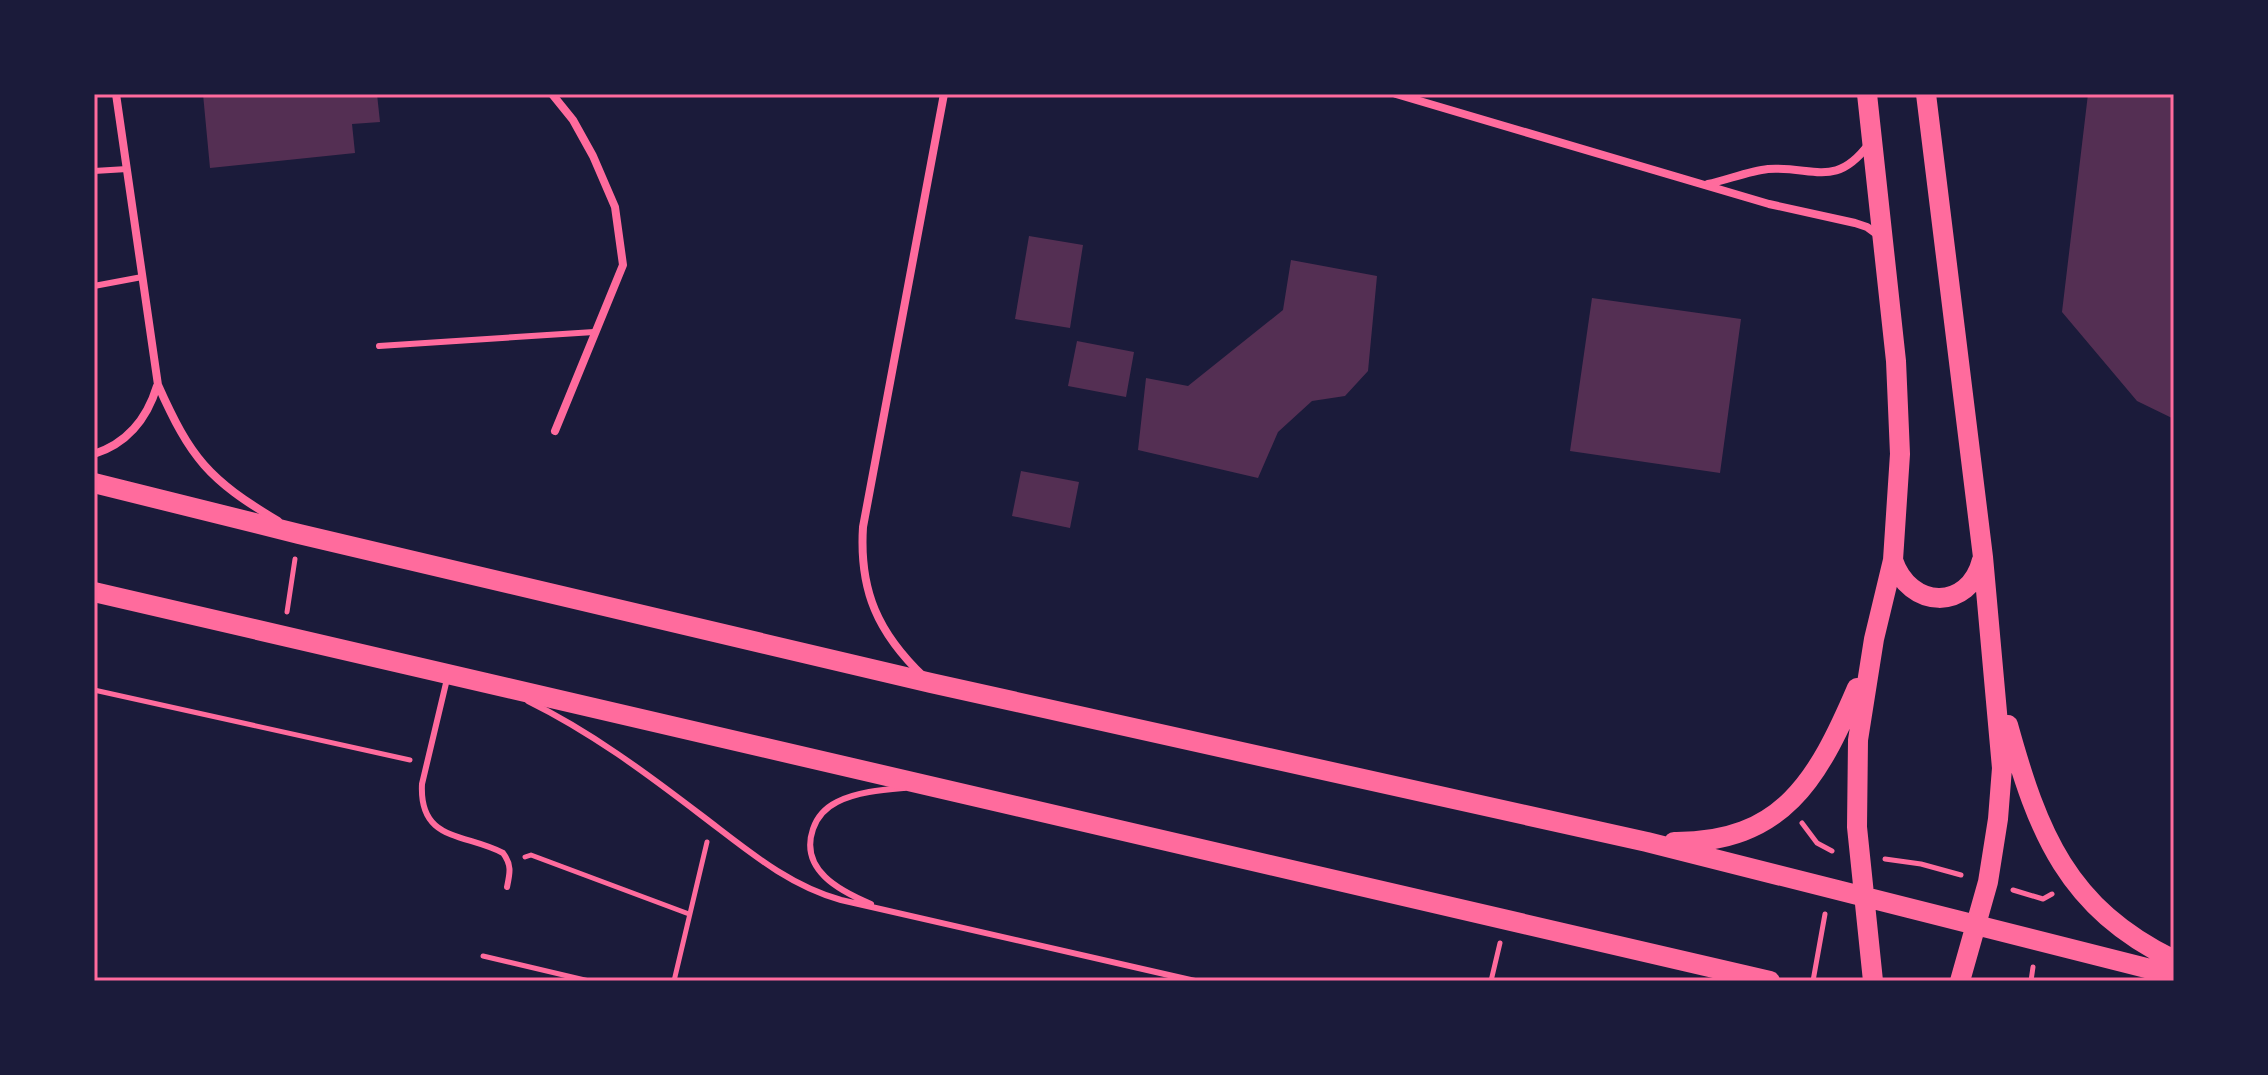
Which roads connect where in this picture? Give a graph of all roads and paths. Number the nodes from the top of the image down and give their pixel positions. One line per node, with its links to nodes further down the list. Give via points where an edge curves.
1 (116, 94): 8 (street)
2 (552, 94): 14 (street, via 580,132 615,207 623,265)
3 (944, 94): 29 (street, via 861,558 882,626)
4 (1396, 94): 10 (street)
5 (1867, 94): 7 (main road)
6 (1926, 94): 21 (main road)
7 (1872, 141): 10 (street, via 1844,169 1767,169); 11 (main road)
8 (127, 169): 9 (lane); 12 (street)
9 (94, 171)
10 (1708, 185): 11 (street, via 1855,223)
11 (1883, 240): 22 (main road, via 1900,454)
12 (142, 277): 13 (lane); 16 (street)
13 (94, 286)
14 (594, 332): 15 (lane); 17 (street)
15 (379, 346)
16 (158, 385): 18 (street, via 136,429 111,449); 20 (street, via 193,455 237,496)
17 (555, 431)
18 (94, 454)
19 (94, 483): 20 (main road)
20 (299, 534): 24 (path); 29 (main road)
21 (1983, 557): 22 (main road, via 1972,583 1948,597 1933,598 1907,586); 28 (main road)
22 (1893, 560): 25 (main road)
23 (94, 594): 24 (main road)
24 (284, 635): 26 (main road)
25 (1874, 639): 33 (main road, via 1831,745); 36 (main road, via 1858,740)
26 (449, 673): 27 (main road); 31 (lane)
27 (481, 679): 32 (main road); 34 (lane, via 601,741)
28 (1996, 680): 38 (main road, via 2002,768); 39 (main road, via 2035,810)
29 (931, 683): 35 (main road)
30 (94, 690): 31 (path)
31 (427, 764): 37 (lane, via 421,801 427,817 438,829 494,848)
32 (935, 786): 42 (lane, via 845,798 816,821 809,847 819,871 841,890); 44 (main road)
33 (1788, 804): 35 (main road, via 1729,837); 36 (path, via 1817,843 1835,854)
34 (711, 823): 42 (lane, via 802,887); 43 (path)
35 (1647, 842): 41 (main road)
36 (1860, 855): 38 (path); 41 (main road)
37 (509, 861): 40 (lane); 43 (path, via 531,855)
38 (1988, 882): 39 (path, via 2043,899); 45 (main road)
39 (2074, 882): 47 (main road, via 2103,914)
40 (507, 887)
41 (1863, 896): 45 (main road); 54 (main road)
42 (885, 910): 51 (lane)
43 (689, 914): 50 (path)
44 (1505, 918): 52 (path); 53 (main road)
45 (1977, 925): 48 (main road); 55 (main road)
46 (483, 956): 49 (path)
47 (2174, 960)
48 (2174, 975)
49 (589, 981)
50 (674, 981)
51 (1195, 981)
52 (1491, 981)
53 (1770, 981)
54 (1873, 981)
55 (1960, 981)

